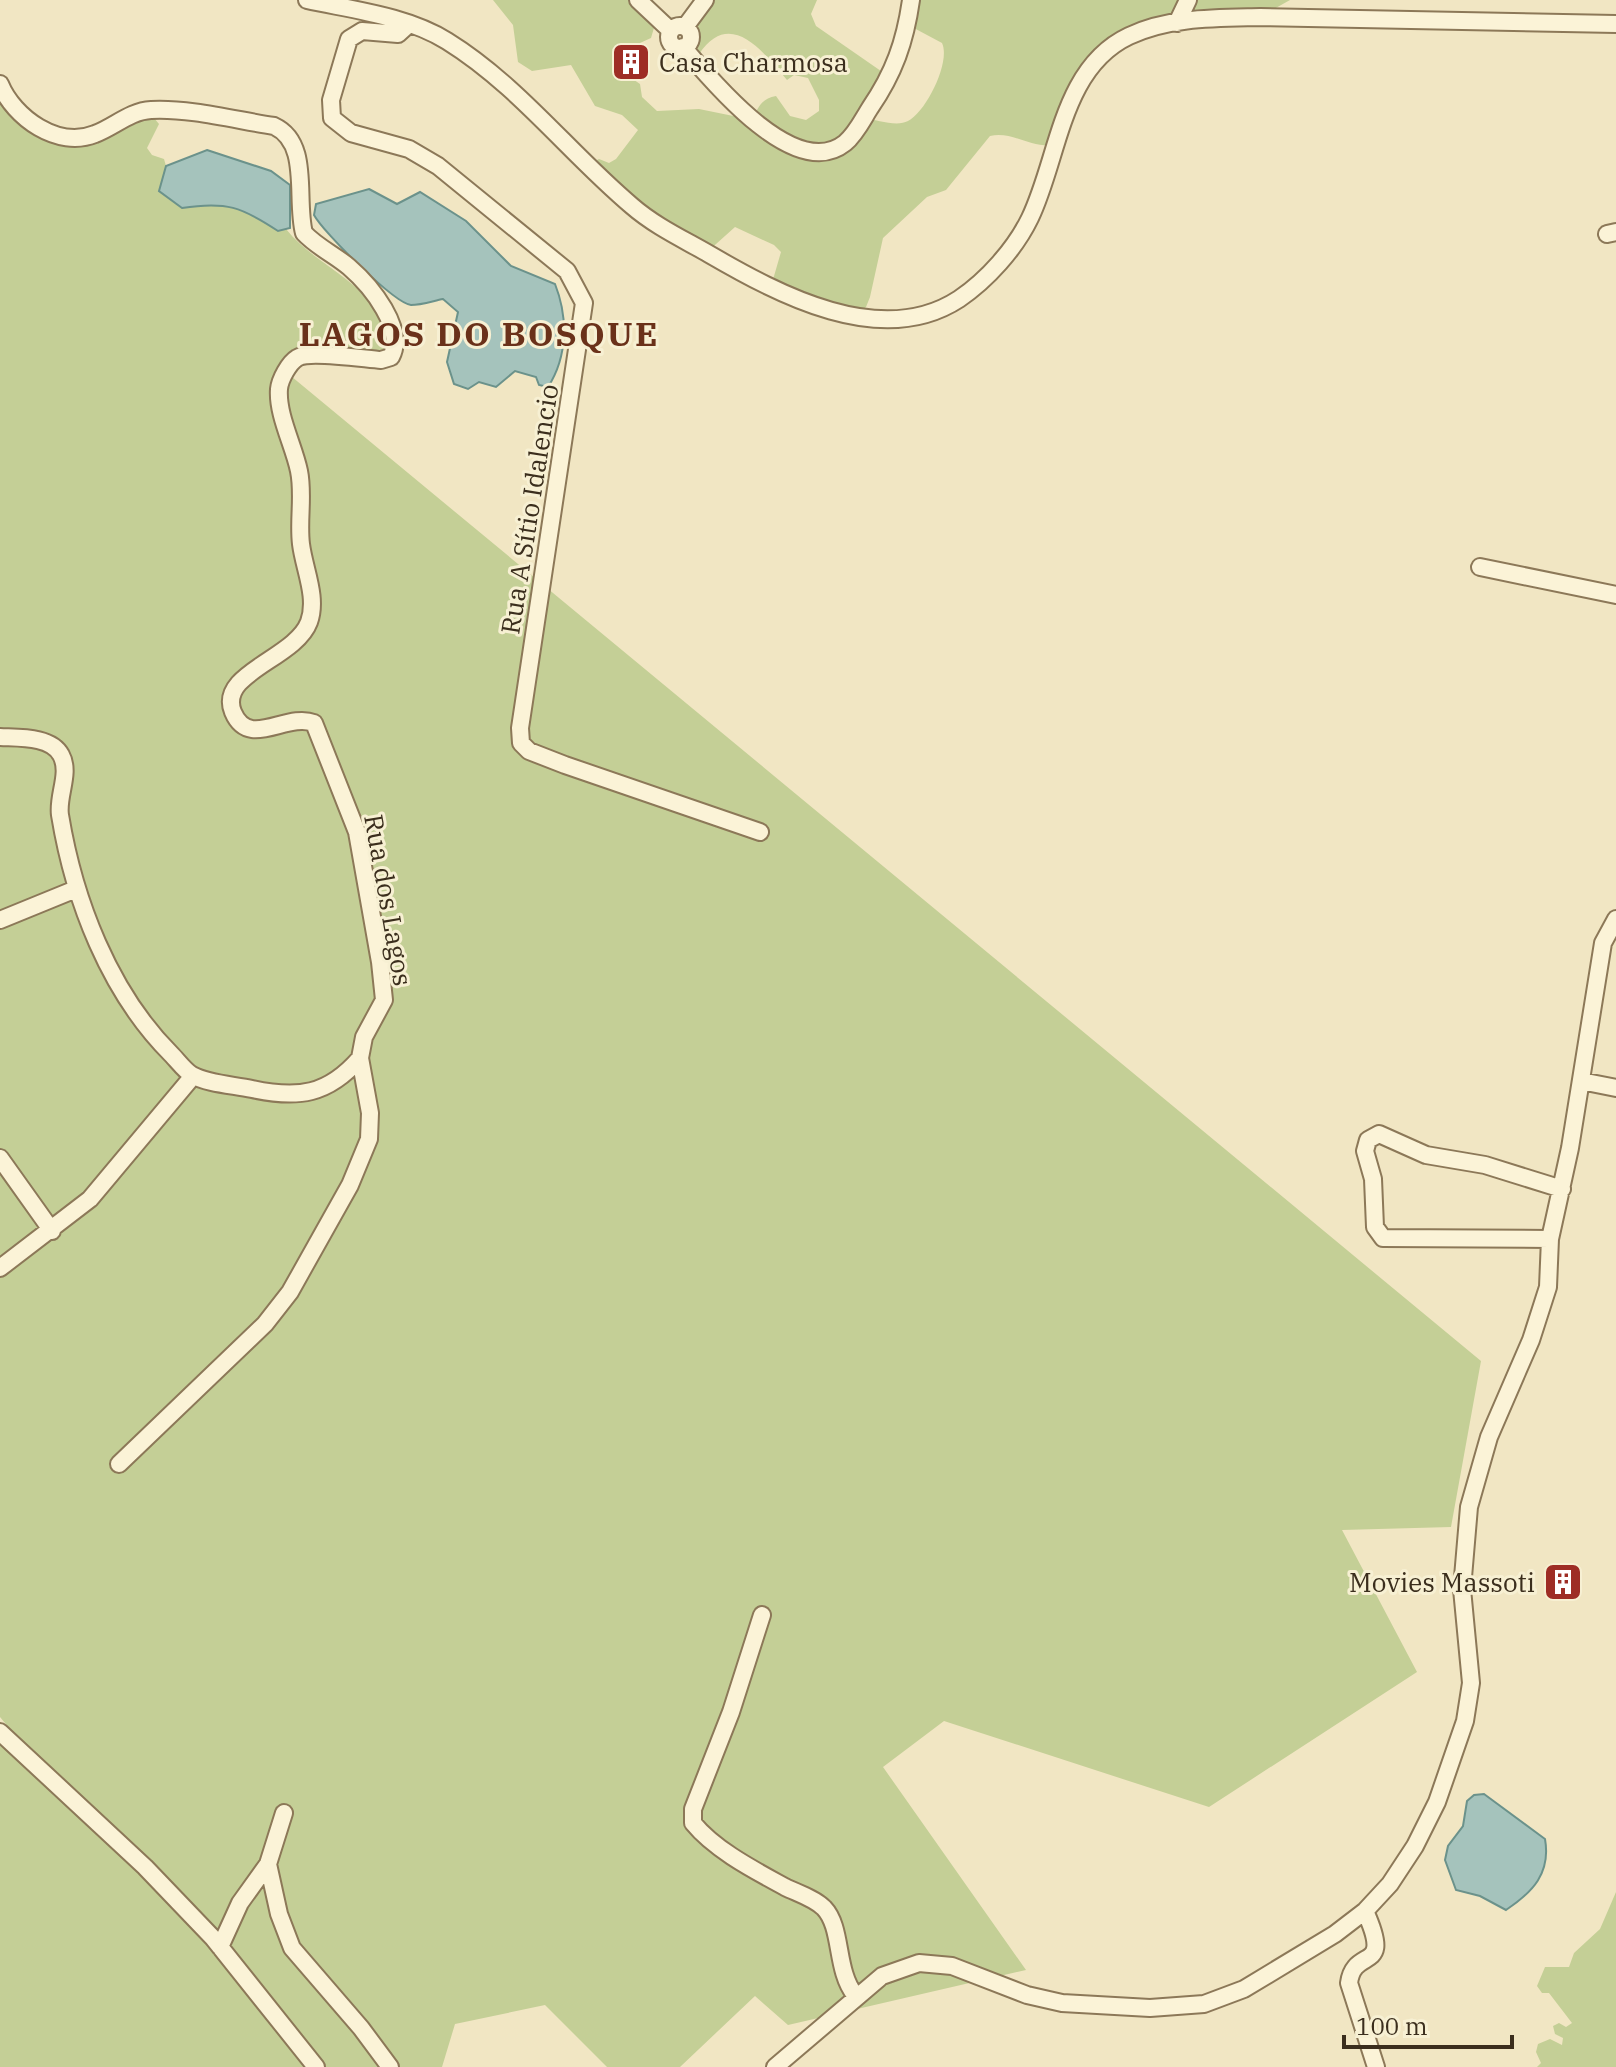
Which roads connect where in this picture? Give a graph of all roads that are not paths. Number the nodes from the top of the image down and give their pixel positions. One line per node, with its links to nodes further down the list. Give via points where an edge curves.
1 (307, 0): 7 (street)
2 (638, 0): 9 (street)
3 (705, 0): 9 (street)
4 (911, 0): 9 (street, via 904,45 891,78 845,143 822,151 793,146 754,120 716,87 683,47 672,43)
5 (1188, 0): 6 (street)
6 (1177, 23): 7 (street, via 1129,36 1097,60 1065,118 1028,221 989,276 950,305 911,318 813,306 668,232 599,178 479,63 439,36); 8 (street, via 1291,17)
7 (409, 24): 14 (street, Rua A Sítio Idalencio, via 398,34 362,31 349,39 331,100 332,118 351,133 409,149 438,166 567,271 584,303 520,742 565,765)
8 (1616, 24)
9 (678, 29)
10 (0, 84): 18 (street, Rua dos Lagos, via 29,121 58,135 94,135 154,109 285,131 296,148 304,233 363,281 392,323 397,338 391,357 305,355 282,379 281,401 301,481 301,543 311,611 291,648 240,678 231,699 231,709 247,729 299,720 314,723 357,832 384,1000 364,1037)
11 (1480, 567): 12 (street)
12 (1616, 595)
13 (0, 737): 15 (street, via 39,741 61,754 59,811)
14 (760, 832)
15 (76, 889): 17 (street); 19 (street, via 124,990 156,1039)
16 (1616, 919): 20 (street, via 1603,943)
17 (0, 920)
18 (360, 1058): 19 (street, via 330,1086 302,1094 269,1093); 27 (street, via 369,1139 310,1261 265,1324)
19 (193, 1076): 24 (street, via 90,1199)
20 (1581, 1081): 21 (street); 23 (street)
21 (1616, 1088)
22 (0, 1158): 24 (street)
23 (1562, 1189): 25 (street); 25 (street, via 1485,1165 1426,1155 1379,1134 1366,1146 1375,1227 1383,1238)
24 (52, 1231): 26 (street)
25 (1550, 1239): 32 (street, via 1544,1302 1489,1437 1469,1507 1462,1589 1471,1683 1465,1721 1442,1790 1415,1846)
26 (0, 1268)
27 (119, 1464)
28 (762, 1615): 34 (street, via 693,1809 693,1823 751,1867 824,1909 835,1933 840,1966)
29 (0, 1732): 33 (street, via 145,1867)
30 (284, 1813): 31 (street)
31 (268, 1864): 33 (street, via 240,1903); 36 (street, via 292,1948)
32 (1365, 1911): 34 (street, via 1269,1974 1204,2004 1150,2008 1062,2003 928,1962 894,1969); 38 (street, via 1377,1946 1353,1971 1349,1983)
33 (220, 1947): 35 (street)
34 (855, 1995): 37 (street)
35 (316, 2067)
36 (390, 2067)
37 (775, 2067)
38 (1376, 2067)

